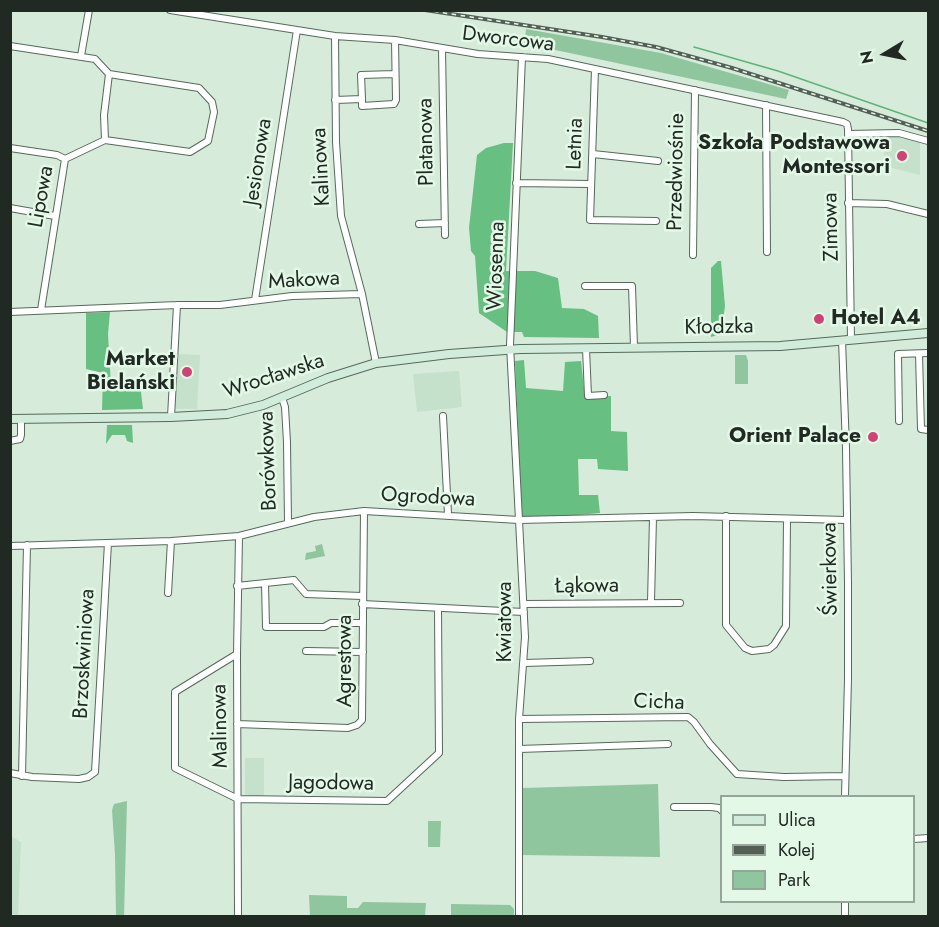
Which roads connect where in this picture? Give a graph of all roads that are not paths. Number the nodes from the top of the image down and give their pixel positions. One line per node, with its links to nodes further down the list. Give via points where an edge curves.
1 (89, 10): 8 (street)
2 (170, 10): 3 (street, Dworcowa)
3 (297, 30): 4 (street, Dworcowa); 38 (street, Jesionowa)
4 (335, 36): 5 (street, Dworcowa); 15 (street, Kalinowa)
5 (395, 40): 7 (street, Dworcowa); 12 (street)
6 (10, 46): 8 (street)
7 (442, 48): 9 (street, Dworcowa); 31 (street, Platanowa)
8 (83, 56): 11 (street, via 95,59)
9 (522, 57): 10 (street, Dworcowa); 24 (street, Wiosenna)
10 (595, 69): 13 (street, Dworcowa); 21 (street, Letnia)
11 (109, 74): 18 (street); 18 (street, via 199,88 212,102 214,112 208,141 190,152)
12 (395, 74): 14 (street, via 360,75); 14 (street, via 394,105 362,106)
13 (695, 90): 16 (street, Dworcowa); 35 (street, Przedwiośnie)
14 (362, 99): 15 (street)
15 (335, 100): 37 (street, Kalinowa, via 341,216)
16 (766, 105): 17 (street, Dworcowa, via 839,120 847,124); 34 (street)
17 (848, 134): 19 (street, via 899,133); 26 (street, Zimowa)
18 (105, 140): 22 (street, Lipowa)
19 (928, 141)
20 (10, 148): 22 (street)
21 (593, 154): 23 (street); 25 (street, Letnia)
22 (65, 159): 29 (street, Lipowa)
23 (658, 161)
24 (516, 183): 25 (street); 46 (street, Wiosenna)
25 (591, 184): 30 (street, Letnia, via 590,220)
26 (848, 203): 28 (street, via 887,204); 43 (street, Zimowa)
27 (10, 208): 29 (street)
28 (928, 214)
29 (55, 216): 40 (street, Lipowa)
30 (656, 221)
31 (445, 223): 32 (street); 33 (street, Platanowa)
32 (419, 224)
33 (445, 235)
34 (767, 252)
35 (693, 255)
36 (585, 286): 44 (street, via 632,286)
37 (362, 294): 38 (street, Makowa); 49 (street, Makowa)
38 (255, 300): 39 (street, Makowa)
39 (177, 305): 40 (street, Makowa); 53 (street)
40 (41, 310): 41 (street, Makowa)
41 (10, 312)
42 (928, 333): 43 (main road, Kłodzka)
43 (846, 340): 44 (main road, Kłodzka, via 780,346); 65 (street, Świerkowa)
44 (634, 347): 45 (main road, Kłodzka)
45 (586, 348): 46 (main road, Kłodzka); 50 (street, via 588,396)
46 (510, 349): 49 (main road, Wrocławska); 64 (street, Kwiatowa)
47 (928, 353): 48 (street)
48 (920, 354): 56 (street, via 898,354); 57 (street, via 921,429)
49 (376, 363): 51 (main road, Wrocławska)
50 (604, 395)
51 (282, 398): 53 (main road, Wrocławska, via 227,414); 66 (street, Borówkowa)
52 (443, 416): 60 (street)
53 (171, 417): 55 (main road, Wrocławska)
54 (10, 419): 55 (main road, Wrocławska)
55 (21, 419): 58 (street, via 20,440)
56 (899, 421)
57 (928, 430)
58 (10, 441)
59 (364, 511): 60 (street, Ogrodowa); 66 (street, Ogrodowa); 75 (street, Agrestowa)
60 (448, 514): 64 (street, Ogrodowa)
61 (726, 516): 62 (street, Ogrodowa); 63 (street, Ogrodowa); 63 (street, via 726,625 752,651 769,649 786,626)
62 (653, 517): 64 (street, Ogrodowa); 76 (street)
63 (787, 519): 65 (street, Ogrodowa)
64 (519, 520): 79 (street, Kwiatowa)
65 (846, 520): 94 (street, Świerkowa)
66 (288, 523): 67 (street, Ogrodowa)
67 (239, 536): 68 (street, Ogrodowa); 73 (street, Malinowa)
68 (171, 541): 69 (street, Ogrodowa); 74 (street)
69 (108, 543): 70 (street, Ogrodowa); 93 (street, Brzoskwiniowa, via 95,772 85,779)
70 (27, 545): 71 (street, Ogrodowa); 93 (street)
71 (10, 546)
72 (265, 583): 73 (street); 75 (street, via 294,580 306,594); 82 (street, via 266,627)
73 (237, 586): 85 (street, Malinowa)
74 (168, 593)
75 (362, 596): 78 (street, Agrestowa)
76 (651, 602): 77 (street, Łąkowa); 79 (street, Łąkowa)
77 (680, 603)
78 (362, 604): 80 (street); 82 (street, Agrestowa)
79 (524, 604): 81 (street, Kwiatowa)
80 (438, 608): 81 (street); 96 (street, Jagodowa, via 439,753 387,801)
81 (524, 612): 87 (street, Kwiatowa)
82 (363, 623): 84 (street, Agrestowa)
83 (306, 651): 84 (street)
84 (363, 652): 89 (street, Agrestowa, via 362,720 357,725 348,728)
85 (237, 654): 89 (street, Malinowa); 96 (street, via 175,692 175,768)
86 (591, 661): 87 (street)
87 (524, 663): 88 (street, Kwiatowa)
88 (519, 719): 91 (street, Kwiatowa); 94 (street, Cicha, via 688,717 737,774)
89 (237, 724): 96 (street, Malinowa)
90 (668, 744): 91 (street)
91 (519, 749): 100 (street, Kwiatowa)
92 (10, 773): 93 (street)
93 (22, 776)
94 (845, 776): 95 (street, Świerkowa)
95 (845, 795)
96 (238, 799): 99 (street, Malinowa)
97 (674, 807): 98 (street)
98 (720, 809)
99 (238, 916)
100 (519, 916)

